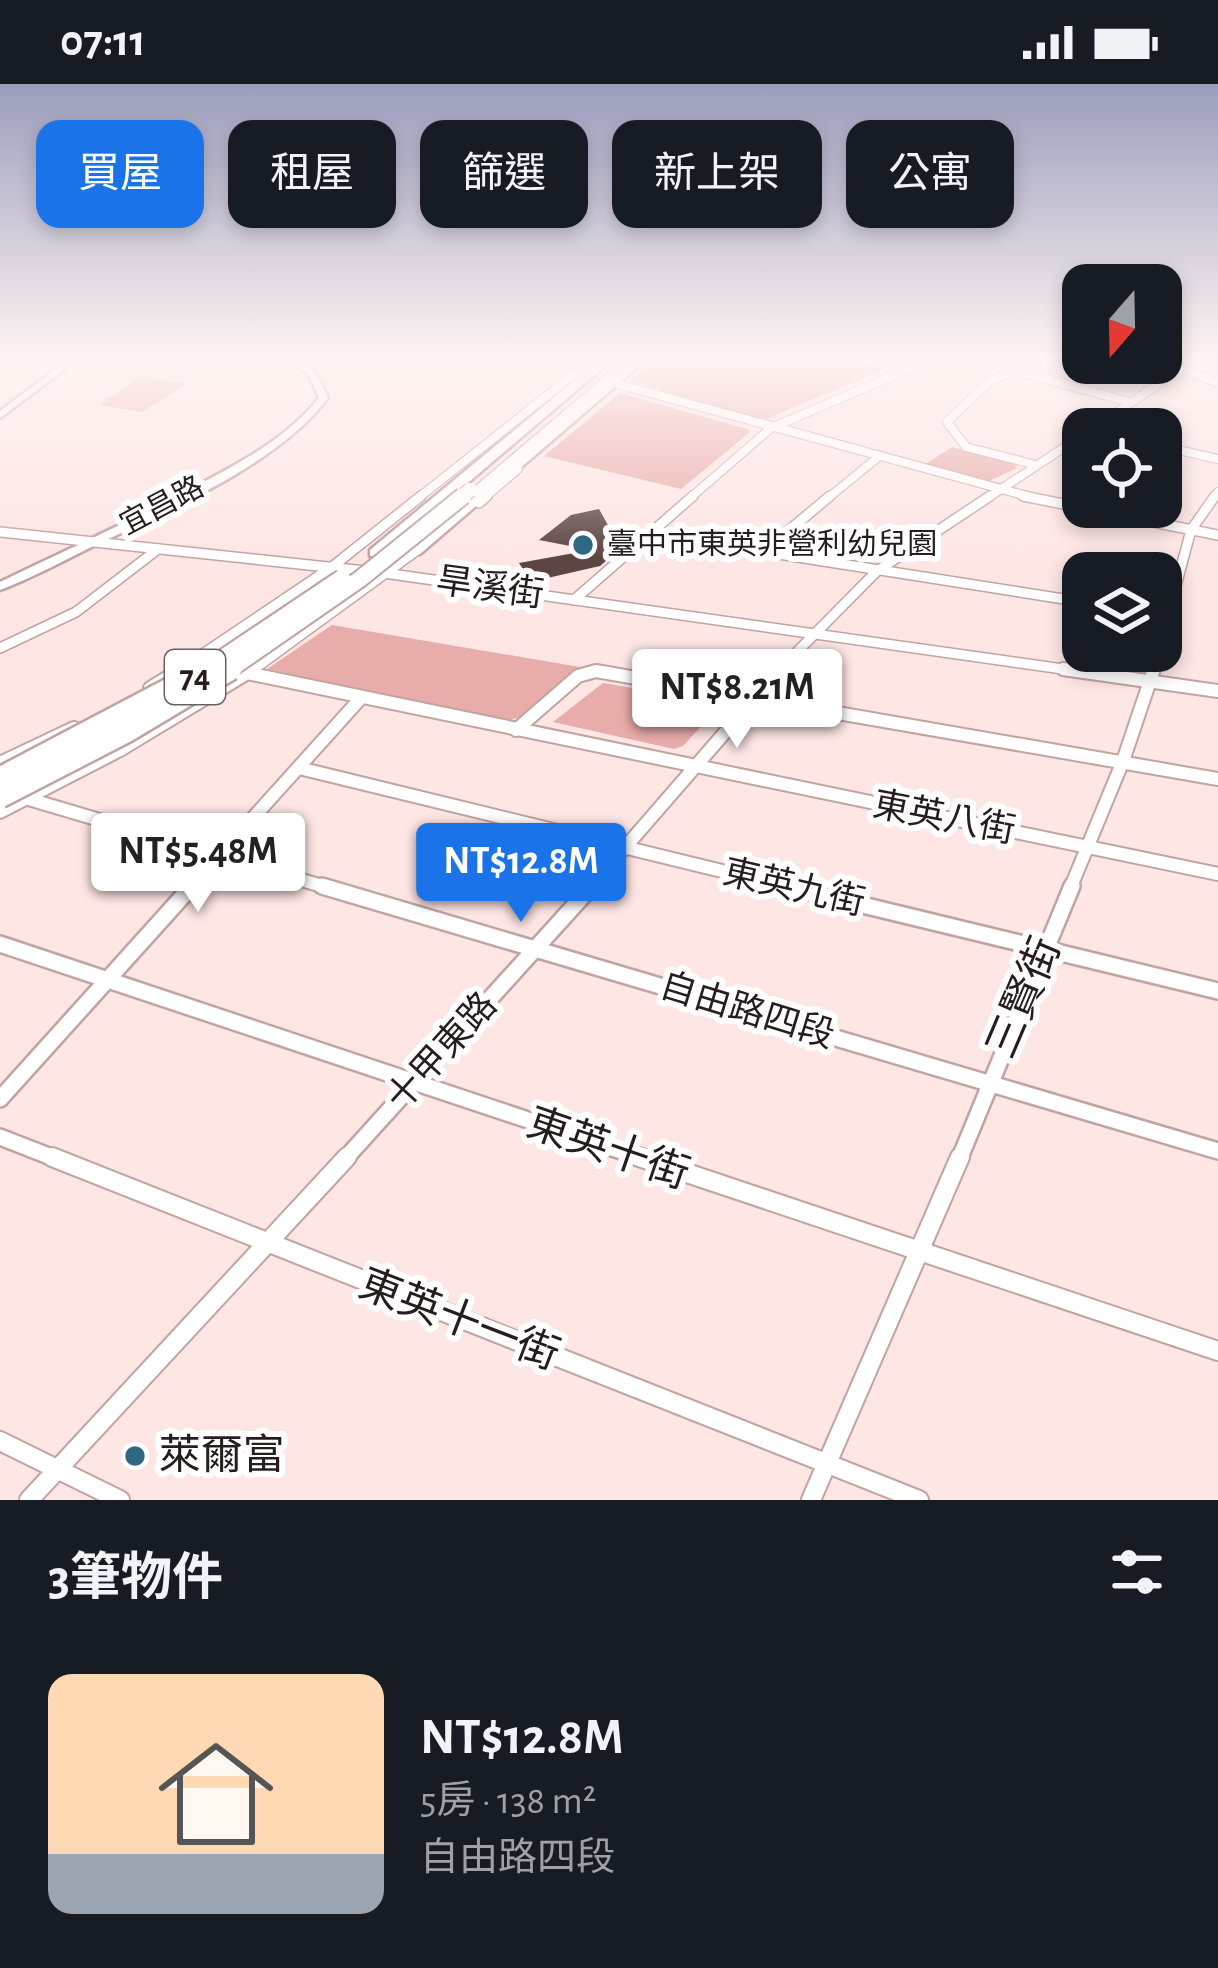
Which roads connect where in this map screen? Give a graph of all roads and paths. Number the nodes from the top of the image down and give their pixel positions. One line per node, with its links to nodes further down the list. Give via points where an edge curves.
1 (301, 426): 23 (street, 宜昌路)
2 (509, 426): 28 (street)
3 (527, 426): 47 (highway, 74, bridge, via 292,614 147,704)
4 (550, 426): 49 (highway, 74, bridge, via 304,624 159,716)
5 (551, 426): 25 (street)
6 (564, 426): 25 (highway)
7 (565, 426): 25 (street)
8 (764, 426): 11 (street)
9 (775, 426): 11 (street)
10 (948, 426): 16 (street, via 971,449)
11 (771, 428): 14 (street); 21 (street)
12 (1062, 448): 16 (street, 十甲東路)
13 (1182, 451): 15 (street)
14 (877, 458): 17 (street); 26 (street)
15 (1218, 459)
16 (1036, 465): 17 (street, 十甲東路)
17 (996, 491): 19 (street); 29 (street, 十甲東路)
18 (1218, 491): 19 (street, 三賢街)
19 (1191, 530): 22 (street); 27 (street, 三賢街)
20 (0, 532): 23 (street, 旱溪街)
21 (651, 534): 26 (street); 33 (street)
22 (1218, 535)
23 (91, 543): 24 (street, 旱溪街); 31 (street, 宜昌路)
24 (158, 549): 28 (street, 旱溪街); 35 (street, via 76,612)
25 (414, 551): 30 (street)
26 (764, 551): 29 (street)
27 (1182, 561)
28 (332, 566): 30 (street, 旱溪街); 44 (street, via 144,692)
29 (878, 571): 32 (street); 34 (street, 十甲東路)
30 (385, 573): 33 (street, 旱溪街); 37 (street)
31 (0, 586)
32 (1062, 599)
33 (574, 600): 34 (street, 旱溪街)
34 (814, 635): 38 (street, 旱溪街); 40 (street, 十甲東路)
35 (0, 648)
36 (1154, 672): 38 (street, 三賢街)
37 (247, 674): 41 (street, 東英八街); 50 (street)
38 (1152, 683): 39 (street, 旱溪街); 43 (street, 三賢街)
39 (1218, 691)
40 (751, 698): 42 (street, via 596,671 578,676); 43 (street); 46 (street, 十甲東路)
41 (360, 699): 42 (street, 東英八街); 45 (street)
42 (516, 730): 46 (street, 東英八街)
43 (1123, 761): 48 (street); 52 (street, 三賢街)
44 (0, 763)
45 (299, 768): 53 (street, 東英九街); 54 (street)
46 (697, 768): 52 (street, 東英八街); 53 (street, 十甲東路)
47 (0, 778)
48 (1218, 779)
49 (0, 794): 50 (street, 自由路四段)
50 (26, 800): 51 (street); 54 (street, 自由路四段)
51 (0, 812)
52 (1088, 847): 55 (street, 東英八街); 58 (street, 三賢街)
53 (625, 848): 57 (street, 十甲東路); 58 (street, 東英九街)
54 (220, 855): 57 (street, 自由路四段); 59 (street)
55 (1218, 874)
56 (0, 944): 59 (street, 東英十街)
57 (534, 948): 61 (street, 自由路四段); 62 (street, 十甲東路)
58 (1046, 949): 60 (street, 東英九街); 61 (street, 三賢街)
59 (107, 980): 62 (street, 東英十街); 63 (street)
60 (1218, 991)
61 (988, 1083): 65 (street, 自由路四段); 67 (street, 三賢街)
62 (415, 1084): 66 (street, 十甲東路); 67 (street, 東英十街)
63 (0, 1099)
64 (0, 1136): 66 (street, 東英十一街)
65 (1218, 1151)
66 (266, 1244): 70 (street, 東英十一街); 71 (street, 十甲東路)
67 (920, 1254): 68 (street, 東英十街); 70 (street, 三賢街)
68 (1218, 1351)
69 (0, 1441): 71 (street)
70 (826, 1464): 74 (street, 三賢街); 75 (street, 東英十一街)
71 (57, 1469): 72 (street, 十甲東路); 73 (street)
72 (29, 1500)
73 (120, 1500)
74 (812, 1500)
75 (919, 1500)

